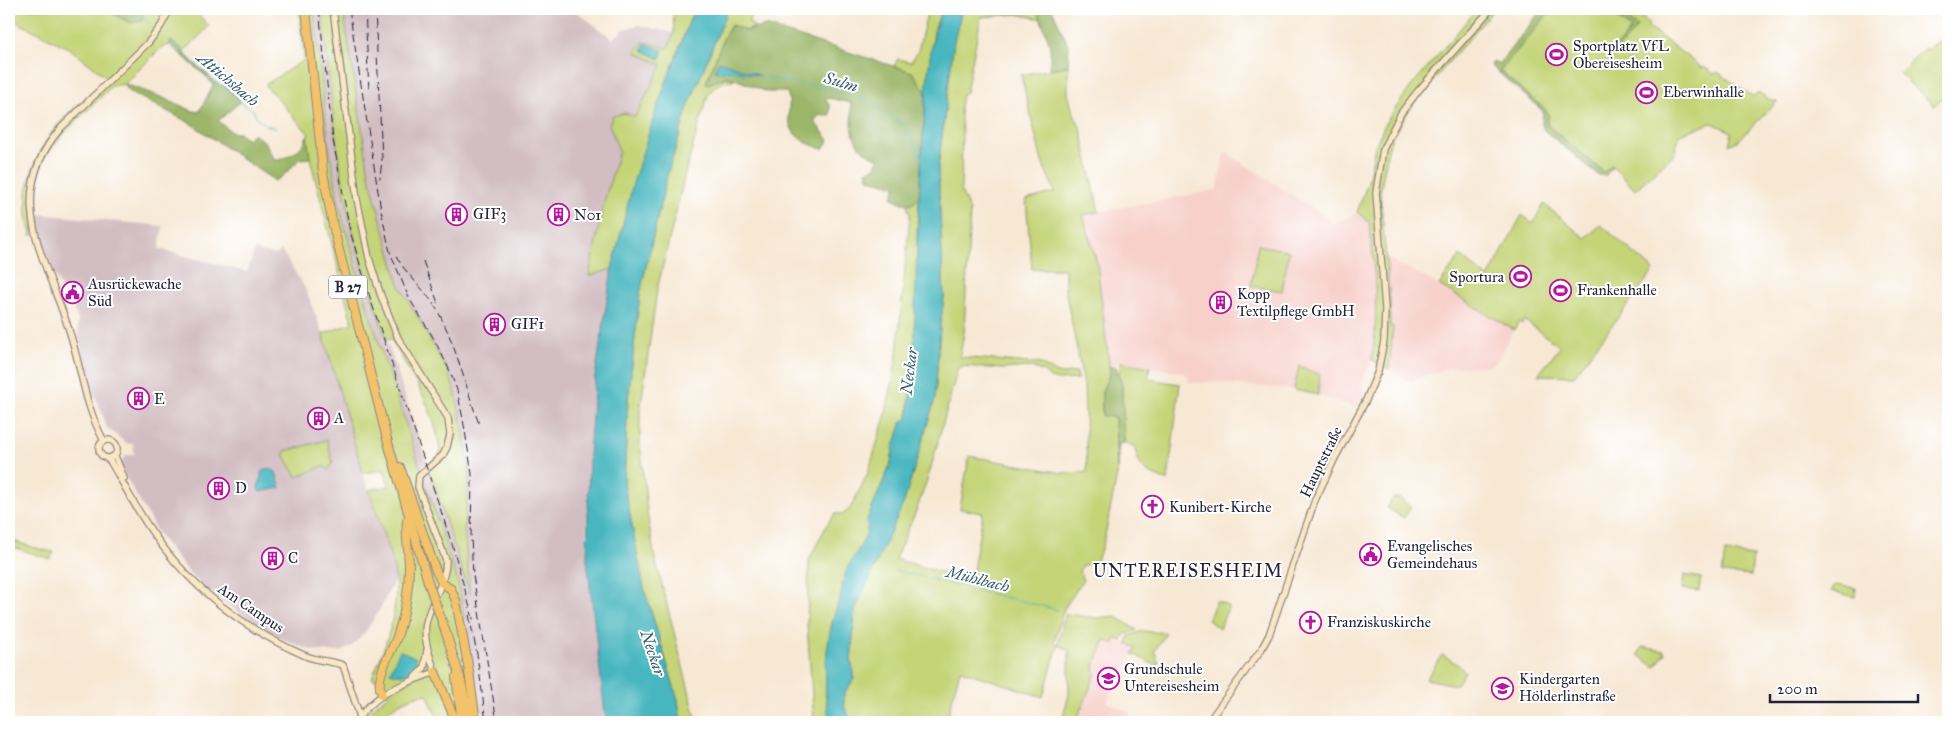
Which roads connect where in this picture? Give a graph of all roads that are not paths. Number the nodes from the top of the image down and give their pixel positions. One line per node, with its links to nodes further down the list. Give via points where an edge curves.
1 (170, 9): 6 (main road, via 148,42 58,131 34,171 29,197 33,239 68,326 87,403)
2 (306, 9): 5 (highway, B 27, via 323,172 333,226)
3 (333, 9): 11 (main road, via 357,199 369,258 398,338 448,418 450,434 447,447 443,455 419,476 418,482 444,552 446,568)
4 (1491, 9): 22 (main road, Hauptstraße, via 1401,113 1383,149 1376,193 1385,308 1382,356 1376,379 1315,500 1269,635)
5 (387, 439): 10 (highway, B 27); 11 (highway)
6 (104, 441): 7 (main road, via 115,443); 8 (main road, via 99,452)
7 (115, 456): 8 (main road); 9 (main road, Am Campus)
8 (106, 458): 9 (main road, Am Campus)
9 (133, 498): 17 (main road, Am Campus, via 146,523 188,577 223,607 292,649 315,659 343,665)
10 (408, 514): 13 (highway, B 27, bridge); 16 (highway, via 408,590 398,635 379,680)
11 (442, 583): 12 (main road, via 426,622); 21 (highway, via 451,589 456,601)
12 (427, 649): 14 (main road); 15 (main road, via 424,668 419,675)
13 (455, 663): 19 (highway, B 27); 20 (highway, B 27)
14 (435, 672): 15 (main road); 18 (highway)
15 (402, 684): 16 (main road)
16 (382, 695): 17 (main road)
17 (358, 720)
18 (456, 722)
19 (462, 722)
20 (470, 722)
21 (476, 722)
22 (1208, 722)

